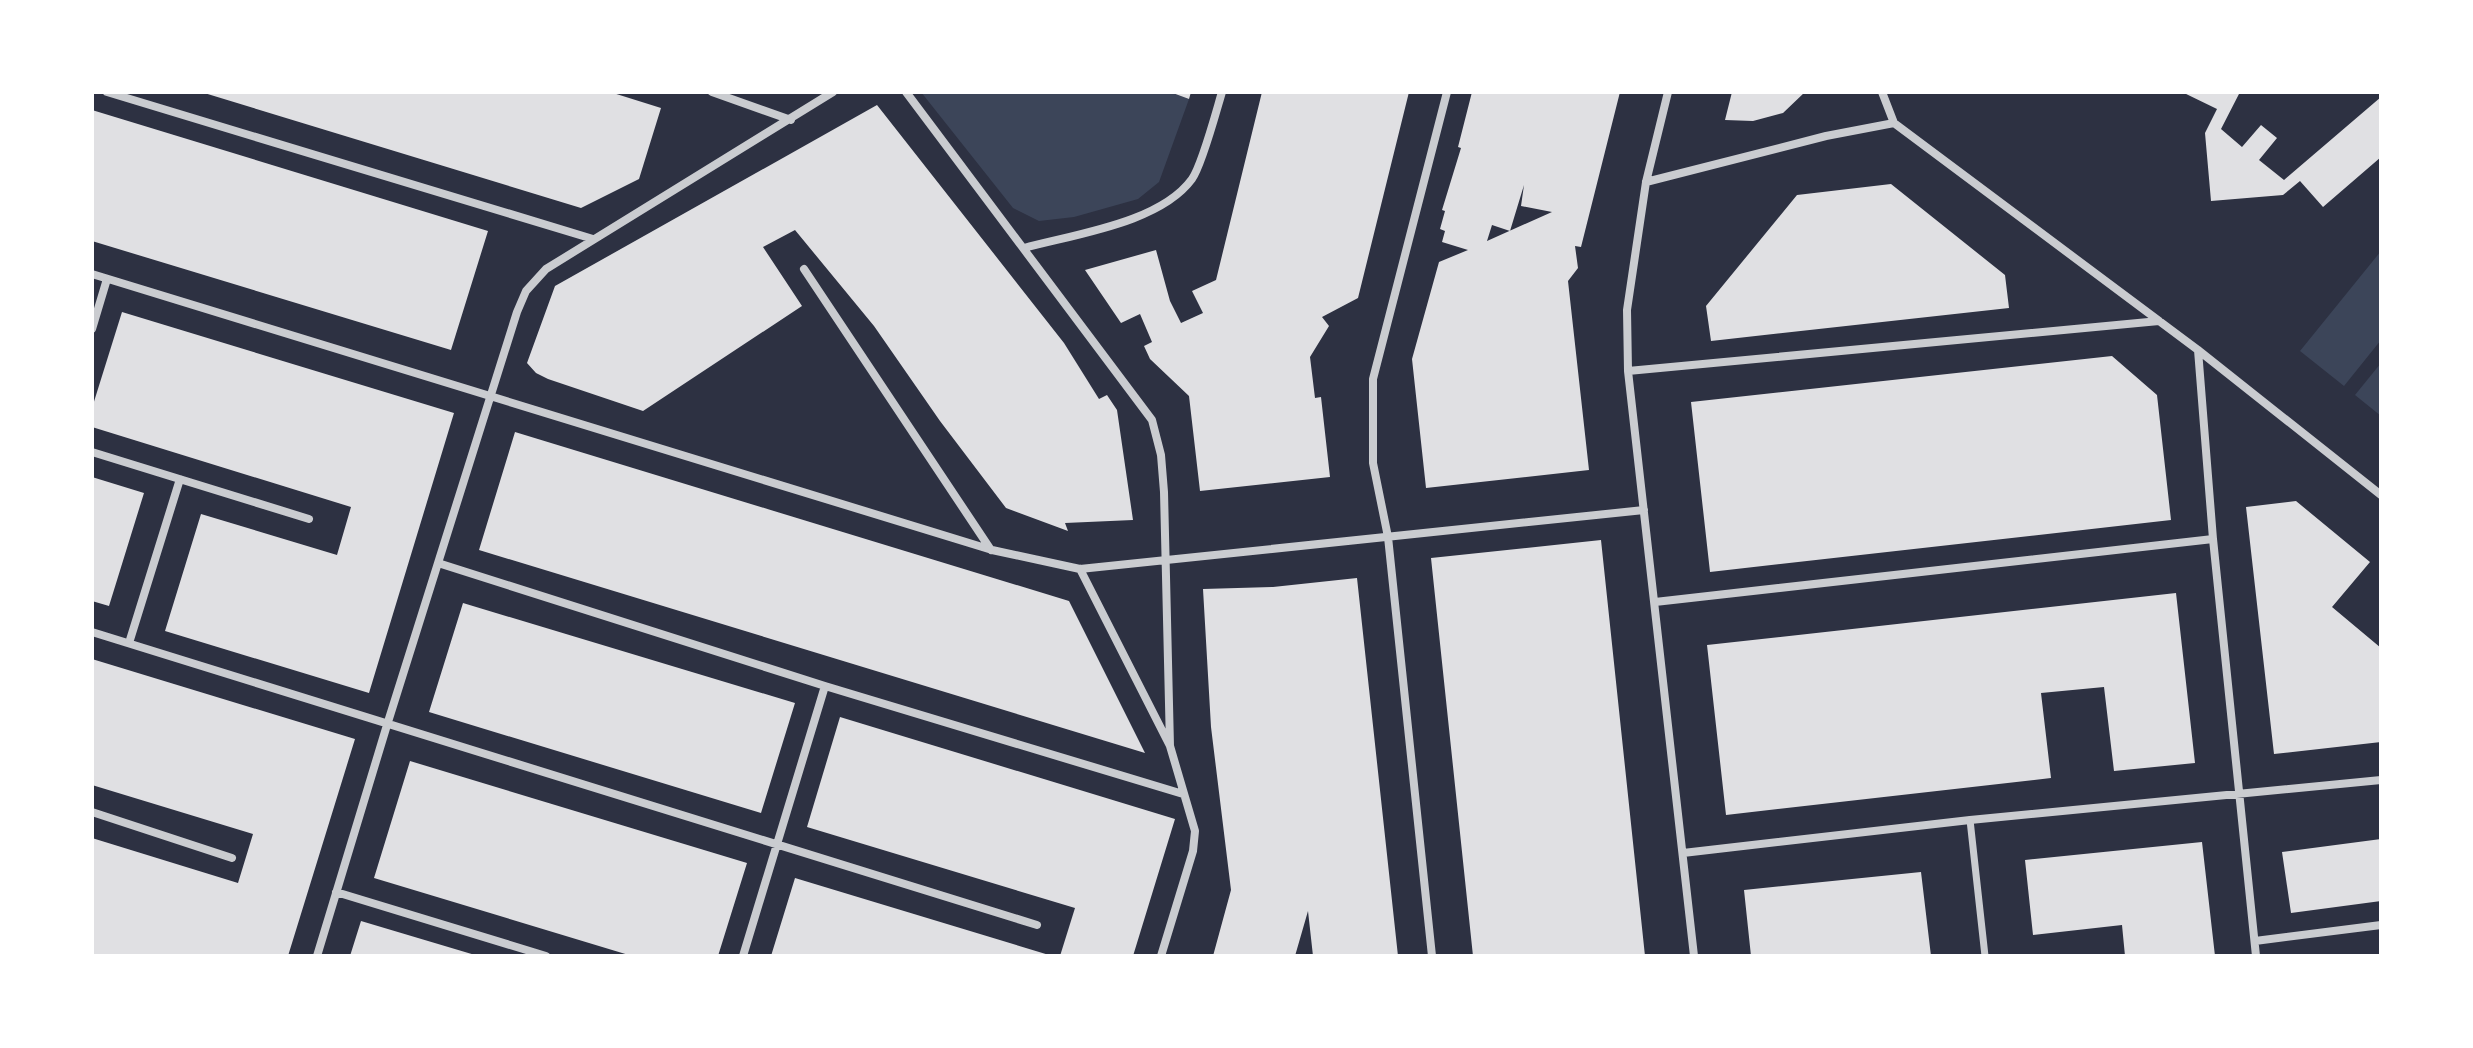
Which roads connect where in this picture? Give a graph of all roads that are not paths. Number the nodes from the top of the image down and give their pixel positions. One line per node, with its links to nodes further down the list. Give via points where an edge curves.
1 (107, 92): 12 (street)
2 (712, 92): 9 (street)
3 (833, 92): 9 (street)
4 (906, 92): 13 (street)
5 (1222, 92): 13 (street, via 1193,178 1169,203)
6 (1447, 92): 27 (street, via 1373,379 1373,463)
7 (1668, 92): 11 (street)
8 (1882, 92): 10 (street)
9 (791, 120): 12 (street)
10 (1894, 123): 11 (street); 17 (street)
11 (1646, 182): 20 (street, via 1627,310)
12 (593, 239): 21 (street, via 546,269 526,291)
13 (1024, 248): 30 (street, via 1152,420 1161,455)
14 (804, 269): 29 (street)
15 (92, 274): 16 (street)
16 (107, 279): 18 (street); 21 (street)
17 (2160, 321): 19 (street); 20 (street)
18 (92, 329)
19 (2198, 350): 24 (street); 28 (street)
20 (1628, 371): 25 (street)
21 (490, 395): 29 (street); 31 (street)
22 (92, 452): 23 (street)
23 (180, 479): 26 (street); 35 (street)
24 (2381, 495)
25 (1644, 510): 27 (street); 33 (street)
26 (309, 519)
27 (1388, 537): 30 (street); 55 (street)
28 (2213, 539): 33 (street); 40 (street)
29 (992, 550): 32 (street)
30 (1165, 560): 32 (street); 38 (street)
31 (438, 563): 36 (street); 37 (street)
32 (1080, 569): 38 (street)
33 (1655, 602): 45 (street)
34 (92, 632): 35 (street)
35 (129, 643): 37 (street)
36 (825, 686): 41 (street); 44 (street)
37 (387, 725): 44 (street); 47 (street)
38 (1170, 746): 41 (street)
39 (2381, 780): 40 (street)
40 (2240, 793): 43 (street); 50 (street)
41 (1183, 794): 54 (street, via 1195,831 1193,851)
42 (92, 812): 46 (street)
43 (1970, 820): 45 (street); 57 (street)
44 (776, 846): 48 (street); 53 (street)
45 (1683, 853): 56 (street)
46 (232, 858)
47 (336, 892): 51 (street); 52 (street)
48 (1037, 925)
49 (2381, 925): 50 (street)
50 (2255, 941): 58 (street)
51 (317, 956)
52 (546, 956)
53 (743, 956)
54 (1161, 956)
55 (1432, 956)
56 (1694, 956)
57 (1985, 956)
58 (2256, 956)

